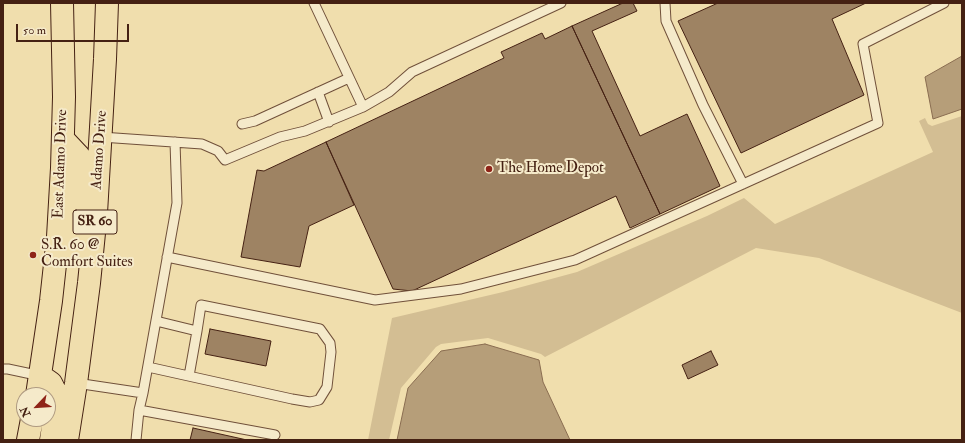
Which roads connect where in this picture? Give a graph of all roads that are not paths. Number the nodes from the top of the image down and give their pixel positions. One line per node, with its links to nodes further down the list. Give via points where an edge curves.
1 (62, 3): 13 (main road, East Adamo Drive / SR 60)
2 (107, 3): 12 (main road, Adamo Drive / SR 60)
3 (314, 3): 7 (lane)
4 (561, 3): 9 (lane, via 412,72 389,92)
5 (665, 3): 15 (lane, via 666,21 703,105)
6 (944, 3): 15 (lane, via 863,44 878,123)
7 (349, 78): 8 (lane); 9 (lane)
8 (318, 92): 10 (lane); 11 (lane, via 255,122)
9 (362, 107): 10 (lane)
10 (329, 122): 14 (lane, via 280,137 225,160 218,151 202,144)
11 (242, 124)
12 (100, 137): 14 (lane); 22 (main road, Adamo Drive / SR 60, via 92,252)
13 (63, 139): 22 (main road, via 79,156 83,176 68,353 69,365); 23 (main road, East Adamo Drive / SR 60, via 58,237)
14 (175, 142): 16 (lane, via 177,203)
15 (743, 184): 16 (lane, via 575,260 453,290 375,300)
16 (167, 257): 17 (lane)
17 (156, 321): 18 (lane); 20 (lane)
18 (197, 331): 21 (lane); 21 (lane, via 201,305 320,329 330,343 331,352 326,388 319,400 310,402)
19 (5, 367): 23 (lane)
20 (148, 367): 21 (lane); 24 (lane)
21 (189, 376)
22 (76, 383): 24 (lane); 30 (main road, Adamo Drive / SR 60)
23 (39, 386): 29 (main road, via 51,383 55,391 56,405)
24 (143, 393): 25 (lane)
25 (139, 410): 27 (lane); 31 (lane)
26 (30, 427): 28 (main road)
27 (275, 435)
28 (28, 440)
29 (51, 440)
30 (67, 440)
31 (136, 440)

